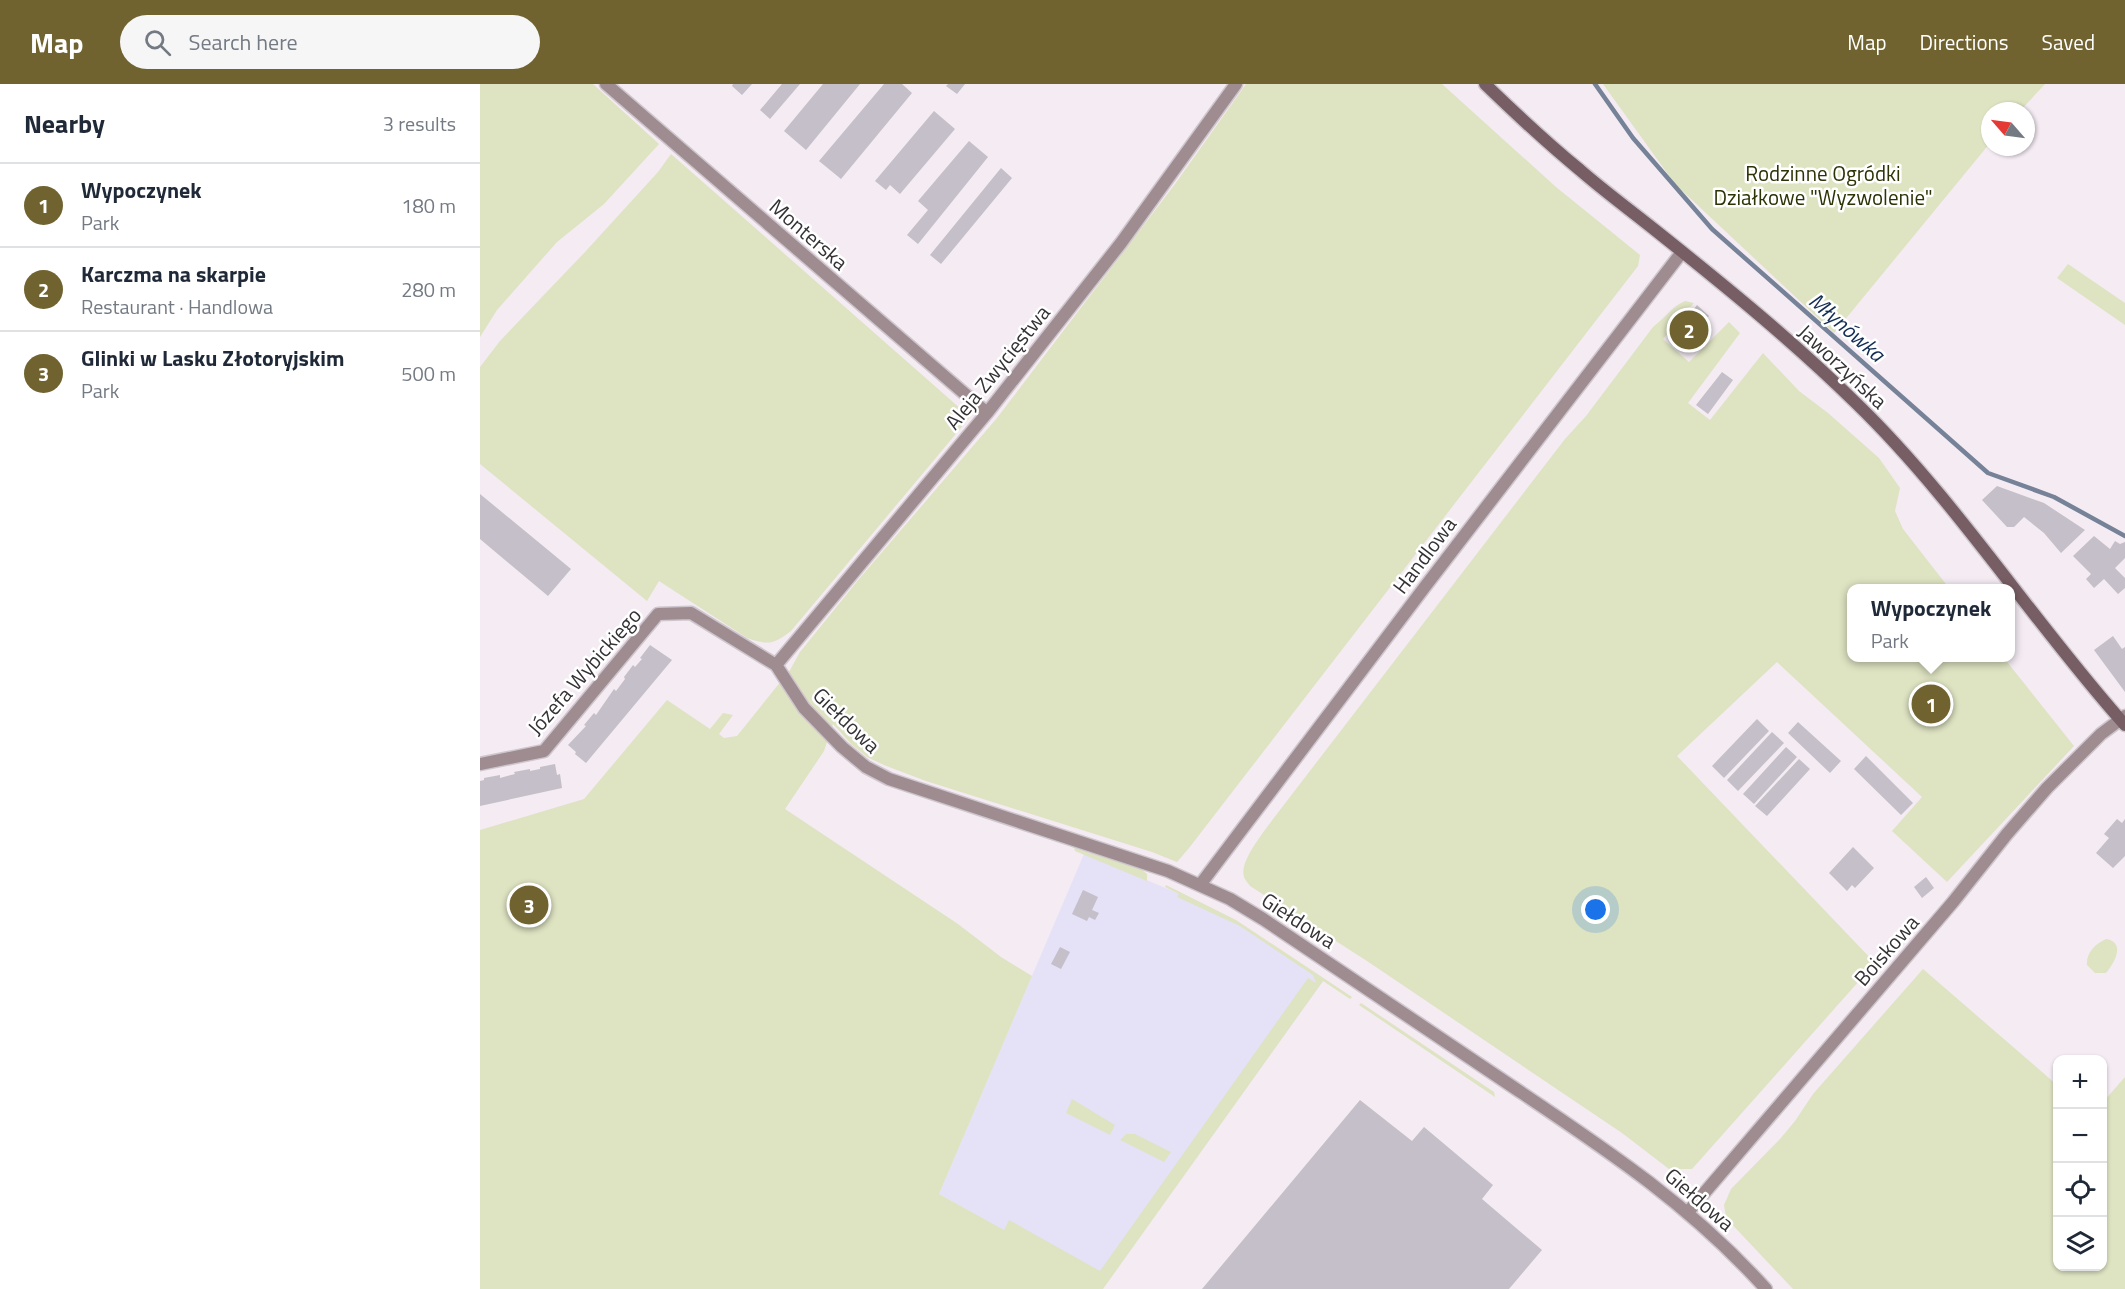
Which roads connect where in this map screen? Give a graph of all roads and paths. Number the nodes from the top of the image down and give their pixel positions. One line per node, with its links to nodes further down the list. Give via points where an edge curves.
1 (606, 84): 5 (street, Monterska)
2 (1236, 84): 5 (street, Aleja Zwycięstwa, via 1121,243)
3 (1485, 84): 4 (street, Jaworzyńska, via 1580,171)
4 (1682, 252): 6 (street, Jaworzyńska, via 1805,355 1856,404 1938,490); 11 (street, Handlowa)
5 (987, 413): 8 (street, Aleja Zwycięstwa)
6 (2010, 584)
7 (2015, 591): 9 (street, Jaworzyńska)
8 (776, 664): 10 (street, Józefa Wybickiego, via 691,613 658,614 544,751); 11 (street, Giełdowa, via 804,708 852,757 881,775 1149,864)
9 (2123, 720): 12 (street, Boiskowa, via 2082,752 2047,788)
10 (480, 764)
11 (1200, 885): 12 (street, Giełdowa, via 1263,919 1614,1154)
12 (1688, 1212): 13 (street, Giełdowa)
13 (1766, 1289)

